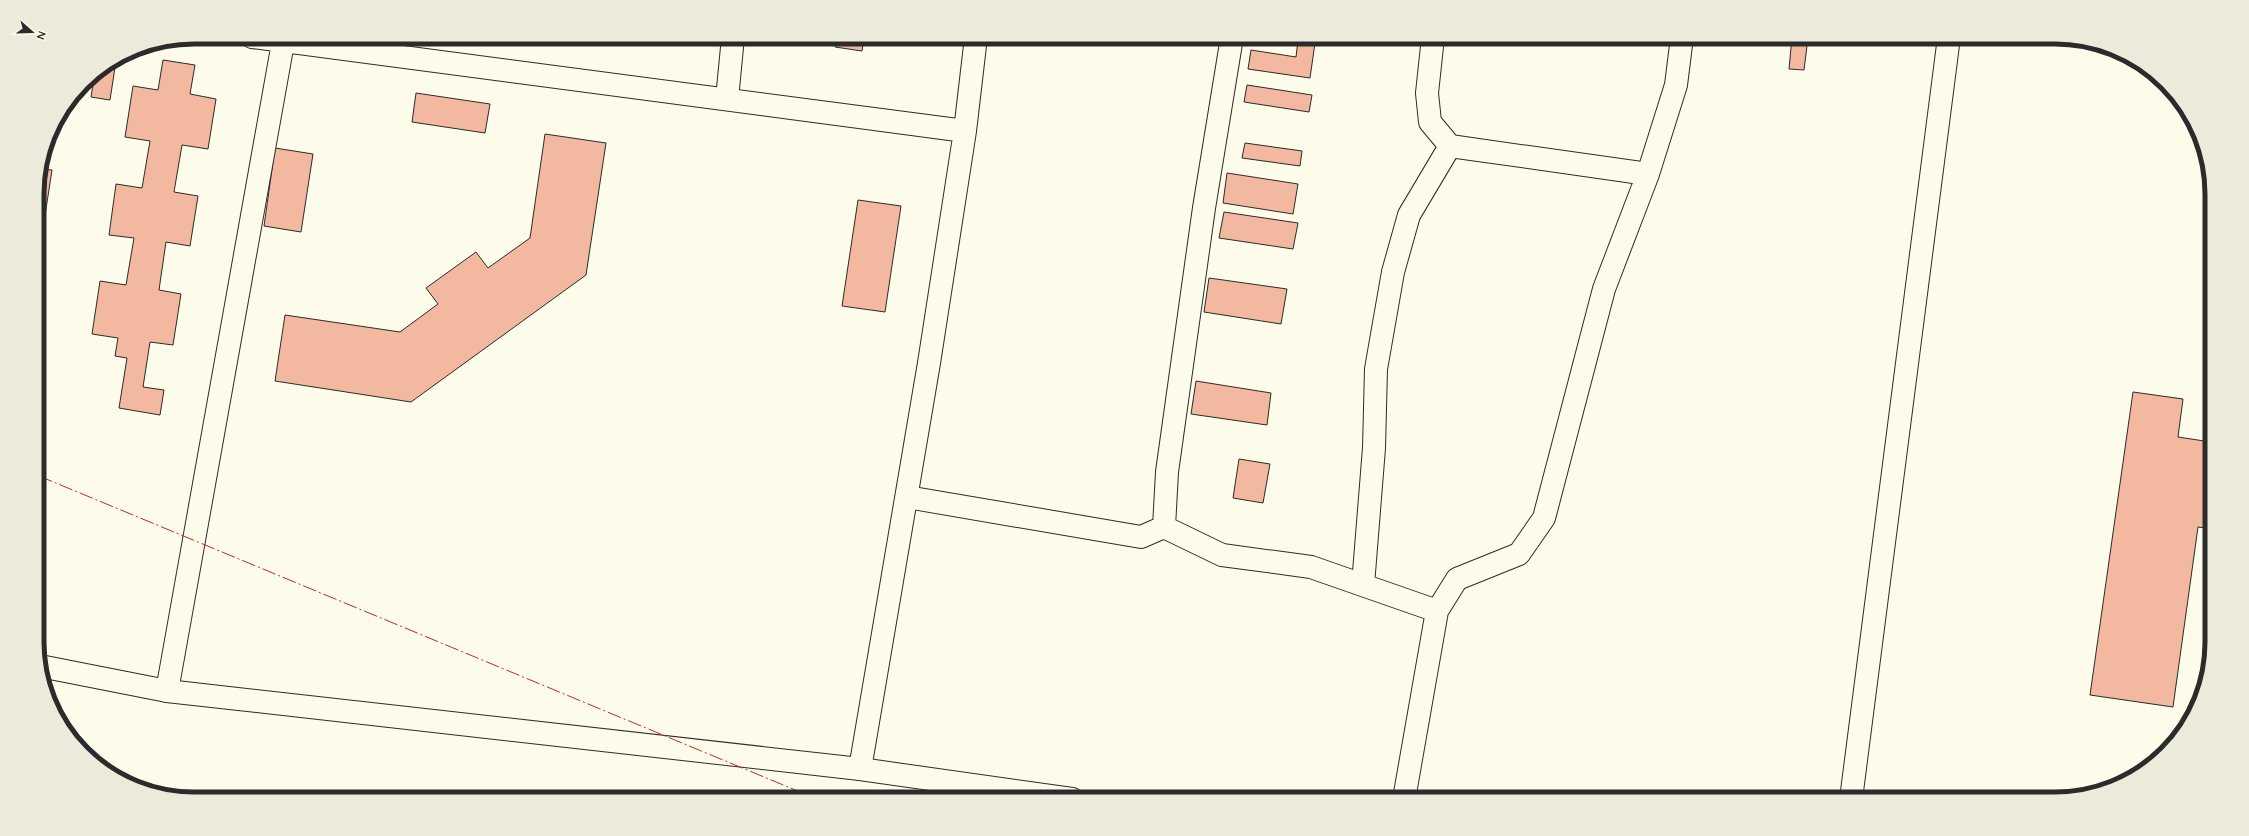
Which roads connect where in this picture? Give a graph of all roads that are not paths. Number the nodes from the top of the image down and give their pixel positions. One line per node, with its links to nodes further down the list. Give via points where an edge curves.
1 (283, 44): 18 (street)
2 (321, 44): 9 (street)
3 (732, 44): 9 (street)
4 (975, 44): 10 (street)
5 (1231, 44): 14 (street, via 1204,208 1167,472)
6 (1432, 44): 11 (street, via 1428,94 1430,122)
7 (1681, 44): 12 (street, via 1676,85)
8 (1948, 44): 22 (street)
9 (728, 99): 10 (street)
10 (965, 131): 13 (street)
11 (1450, 146): 12 (street); 15 (street, via 1409,215 1393,272 1376,369 1374,448)
12 (1648, 174): 16 (street, via 1604,289 1544,518 1519,554 1457,579)
13 (907, 497): 14 (street, via 1141,537); 19 (street)
14 (1164, 527): 15 (street, via 1222,555 1311,567)
15 (1363, 585): 16 (street)
16 (1437, 611): 21 (street)
17 (46, 667): 18 (street)
18 (167, 691): 19 (street)
19 (860, 769): 20 (street)
20 (1023, 792)
21 (1405, 792)
22 (1852, 792)

